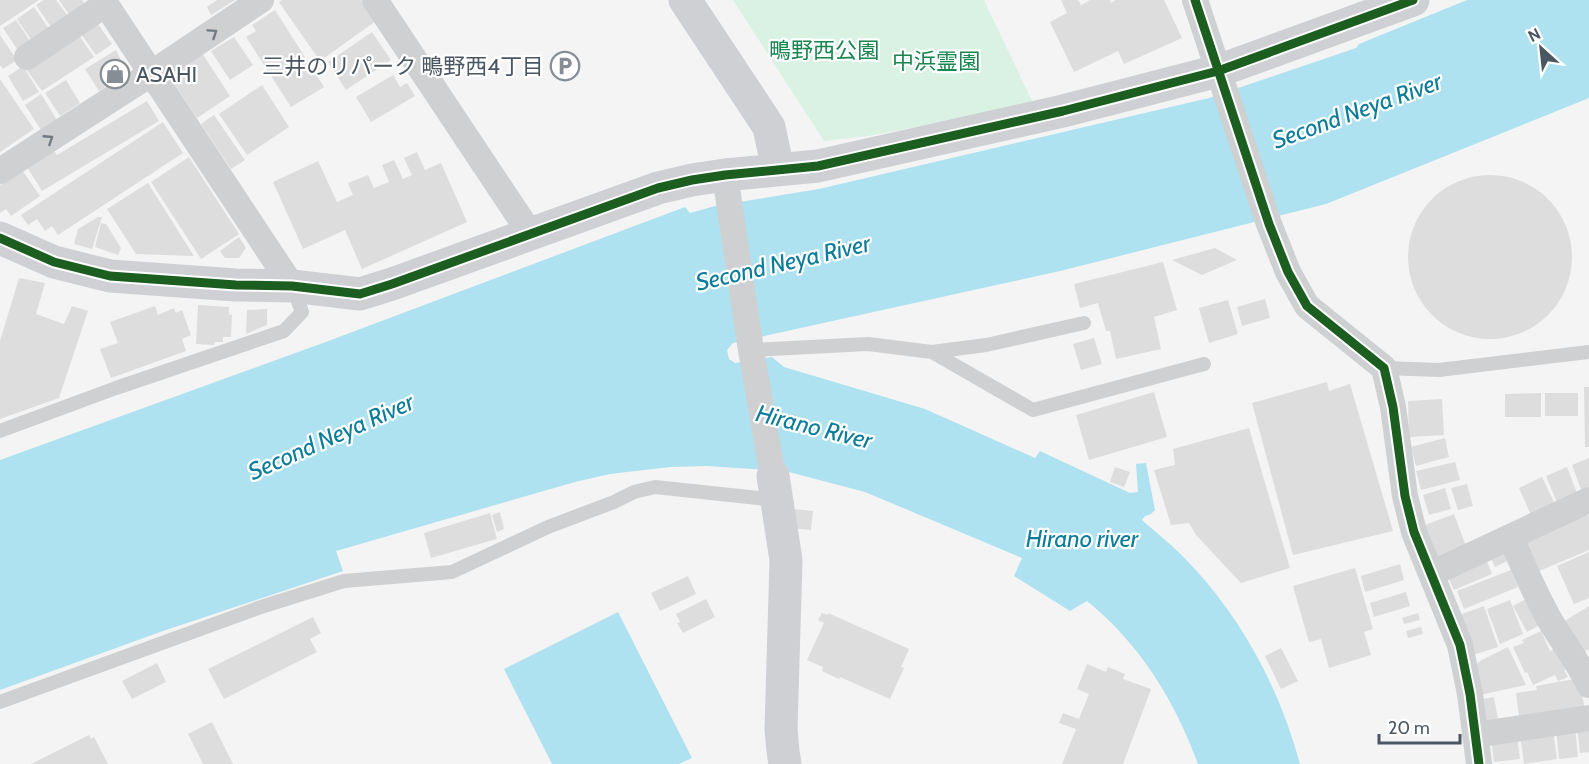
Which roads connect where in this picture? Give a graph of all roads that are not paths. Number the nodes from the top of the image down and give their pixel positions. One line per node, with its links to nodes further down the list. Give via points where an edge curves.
1 (261, 0): 8 (street, one-way to 1)
2 (375, 0): 13 (street)
3 (1195, 0): 9 (street)
4 (1413, 0): 9 (street)
5 (104, 2): 7 (street); 8 (street)
6 (692, 6): 10 (street, via 769,128)
7 (27, 57)
8 (152, 74): 11 (street, one-way to 8); 15 (street)
9 (1221, 80): 10 (street, via 839,162); 21 (street, via 1269,224 1307,306)
10 (778, 170): 12 (street)
11 (0, 171)
12 (726, 186): 13 (street, via 692,180 658,188); 17 (street)
13 (530, 234): 15 (street, via 360,294)
14 (0, 238): 15 (street, via 54,262 110,276)
15 (292, 286): 22 (lane, via 302,312 284,332)
16 (1084, 323): 18 (lane, via 986,345)
17 (752, 351): 18 (lane, via 868,345); 23 (street)
18 (932, 352): 20 (lane, via 1033,410)
19 (1589, 352): 21 (lane, via 1438,369)
20 (1204, 364)
21 (1384, 368): 26 (street, via 1405,496)
22 (0, 431)
23 (775, 488): 28 (lane, via 655,487 634,492 452,572 344,581); 31 (street, via 786,560 781,729)
24 (1589, 500): 25 (street)
25 (1511, 537): 26 (street); 27 (street, via 1549,618)
26 (1431, 574): 30 (street, via 1460,645)
27 (1586, 670)
28 (0, 702)
29 (1589, 718): 30 (street)
30 (1475, 735): 32 (street)
31 (785, 764)
32 (1479, 764)

